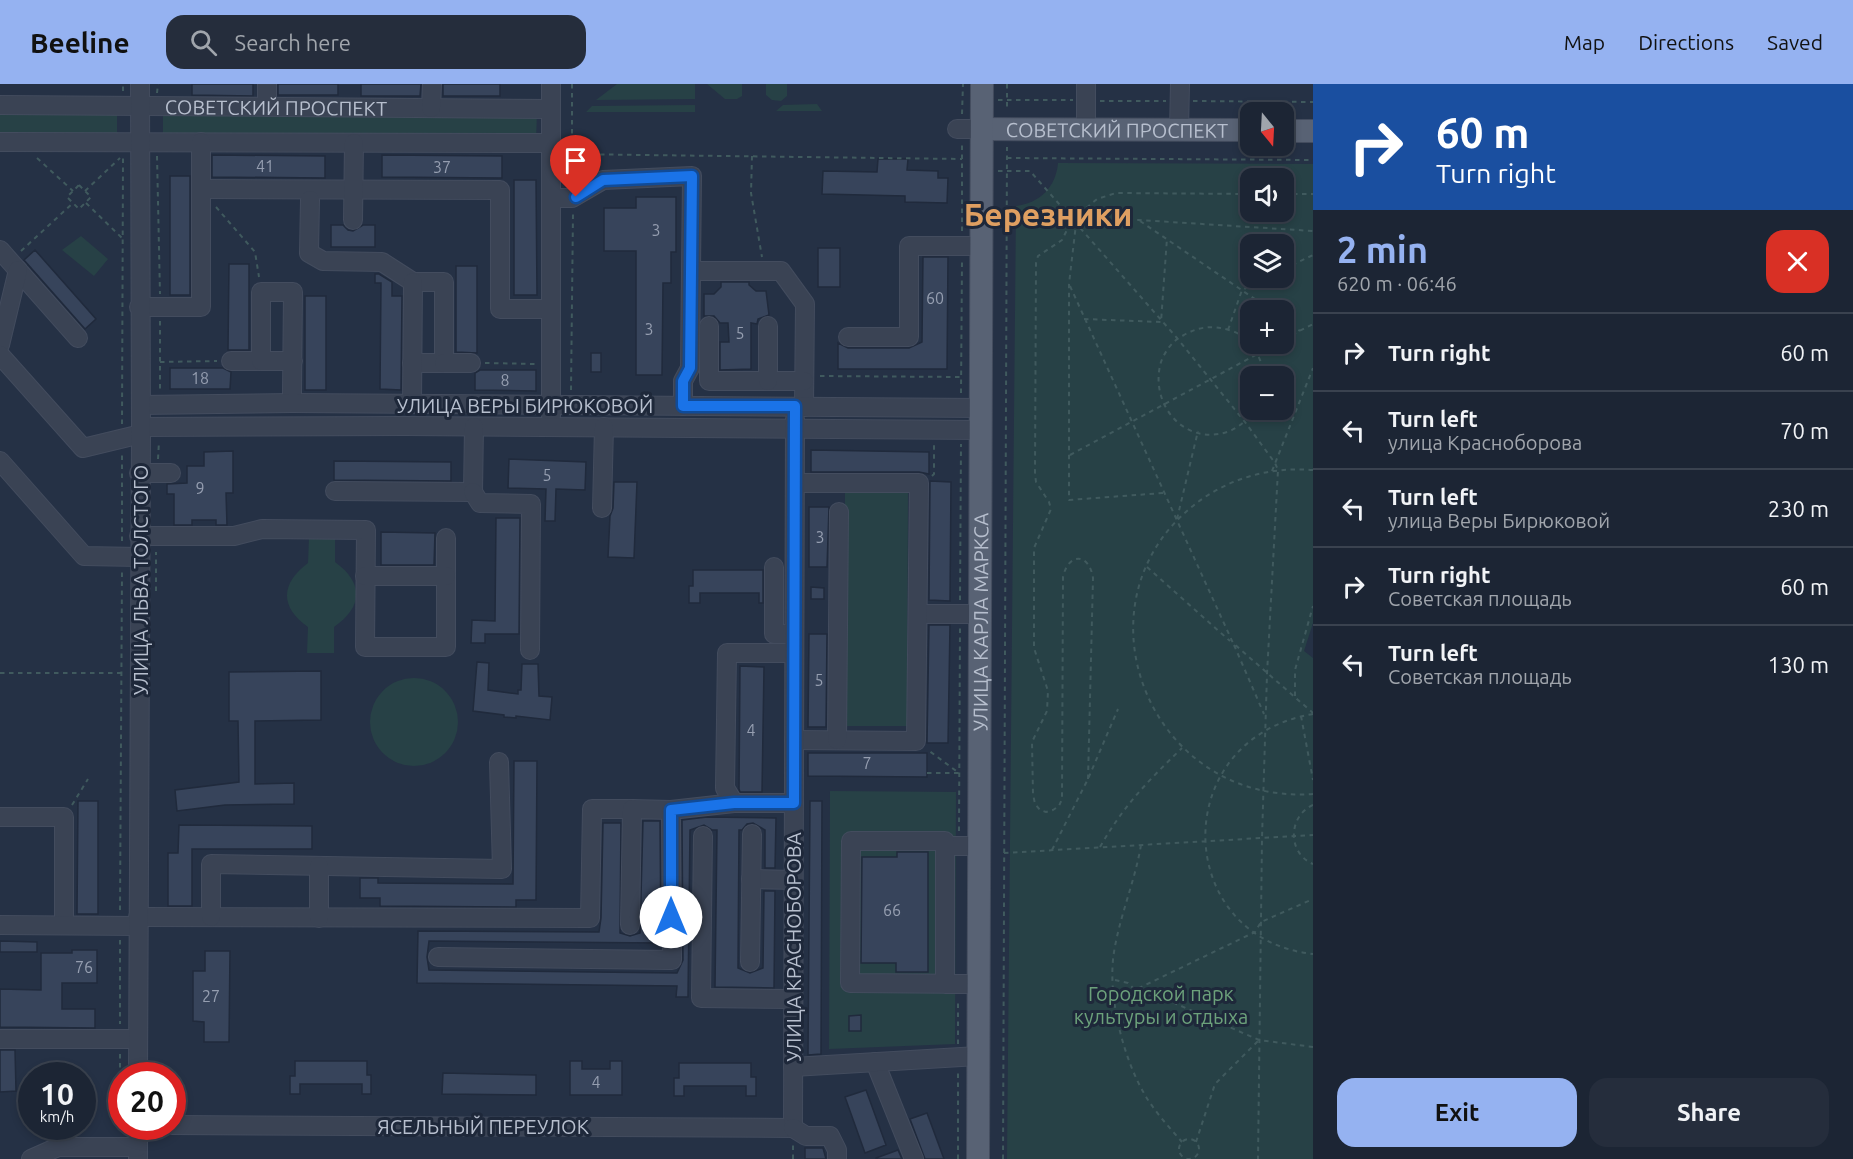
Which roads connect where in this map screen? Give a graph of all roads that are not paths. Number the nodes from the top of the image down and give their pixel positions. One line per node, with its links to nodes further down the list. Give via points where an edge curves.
1 (140, 84): 9 (street, УЛИЦА ЛЬВА ТОЛСТОГО)
2 (267, 84): 10 (street)
3 (432, 84): 11 (street)
4 (551, 84): 12 (street)
5 (982, 84): 14 (main road, УЛИЦА КАРЛА МАРКСА)
6 (1086, 92): 15 (street)
7 (1179, 93): 16 (street)
8 (0, 105): 9 (street, СОВЕТСКИЙ ПРОСПЕКТ)
9 (149, 107): 10 (street, СОВЕТСКИЙ ПРОСПЕКТ); 21 (street, УЛИЦА ЛЬВА ТОЛСТОГО)
10 (267, 107): 11 (street, СОВЕТСКИЙ ПРОСПЕКТ)
11 (431, 108): 12 (street, СОВЕТСКИЙ ПРОСПЕКТ)
12 (551, 109): 24 (street)
13 (957, 129): 14 (street)
14 (982, 129): 15 (main road, СОВЕТСКИЙ ПРОСПЕКТ); 30 (main road, УЛИЦА КАРЛА МАРКСА)
15 (1086, 130): 16 (main road, СОВЕТСКИЙ ПРОСПЕКТ)
16 (1179, 130): 17 (main road, СОВЕТСКИЙ ПРОСПЕКТ)
17 (1240, 130)
18 (1294, 131): 19 (main road)
19 (1313, 131)
20 (0, 142): 21 (street, СОВЕТСКИЙ ПРОСПЕКТ)
21 (148, 142): 22 (street, СОВЕТСКИЙ ПРОСПЕКТ); 34 (street, УЛИЦА ЛЬВА ТОЛСТОГО)
22 (201, 142): 23 (street, СОВЕТСКИЙ ПРОСПЕКТ); 25 (street)
23 (354, 143): 24 (street, СОВЕТСКИЙ ПРОСПЕКТ); 26 (street)
24 (551, 148): 27 (street)
25 (201, 189): 26 (street); 34 (street, via 201,307)
26 (353, 190): 29 (street); 35 (street, via 500,190 500,309)
27 (552, 198): 35 (street); 54 (street, via 573,198 603,180 692,176 690,368 683,381)
28 (310, 200): 33 (street, via 309,253 322,261 381,262)
29 (353, 220)
30 (981, 246): 38 (street, via 909,246 909,337); 56 (main road, УЛИЦА КАРЛА МАРКСА)
31 (9, 260): 39 (street); 40 (street)
32 (701, 271): 48 (street, УЛИЦА КРАСНОБОРОВА, via 781,271 805,304)
33 (413, 282): 45 (street); 46 (street, via 444,282)
34 (139, 308): 52 (street, УЛИЦА ЛЬВА ТОЛСТОГО)
35 (551, 309): 53 (street)
36 (709, 326): 49 (street, via 709,381)
37 (768, 326): 49 (street)
38 (848, 337)
39 (78, 338)
40 (0, 345)
41 (0, 355): 62 (street, УЛИЦА ВЕРЫ БИРЮКОВОЙ, via 83,448)
42 (231, 361): 43 (street)
43 (261, 361): 44 (street); 44 (street, via 261,291 293,292)
44 (293, 361): 50 (street)
45 (412, 363): 46 (street); 51 (street)
46 (444, 363): 47 (street)
47 (471, 363)
48 (804, 379): 49 (street); 55 (street, УЛИЦА КРАСНОБОРОВА)
49 (768, 381)
50 (292, 403): 51 (street, УЛИЦА ВЕРЫ БИРЮКОВОЙ); 52 (street, УЛИЦА ВЕРЫ БИРЮКОВОЙ)
51 (409, 404): 53 (street, УЛИЦА ВЕРЫ БИРЮКОВОЙ); 57 (street)
52 (141, 405): 62 (street, УЛИЦА ЛЬВА ТОЛСТОГО)
53 (551, 405): 54 (street, УЛИЦА ВЕРЫ БИРЮКОВОЙ); 59 (street)
54 (683, 406): 55 (street, УЛИЦА ВЕРЫ БИРЮКОВОЙ)
55 (799, 407): 56 (street, УЛИЦА ВЕРЫ БИРЮКОВОЙ); 61 (street, УЛИЦА КРАСНОБОРОВА)
56 (980, 419): 61 (street, УЛИЦА ВЕРЫ БИРЮКОВОЙ); 76 (main road, УЛИЦА КАРЛА МАРКСА)
57 (405, 426): 58 (street, УЛИЦА ВЕРЫ БИРЮКОВОЙ); 62 (street, УЛИЦА ВЕРЫ БИРЮКОВОЙ, via 159,427)
58 (474, 427): 59 (street, УЛИЦА ВЕРЫ БИРЮКОВОЙ); 66 (street)
59 (551, 427): 60 (street, УЛИЦА ВЕРЫ БИРЮКОВОЙ)
60 (604, 428): 61 (street, УЛИЦА ВЕРЫ БИРЮКОВОЙ); 67 (street)
61 (795, 429): 64 (street, УЛИЦА КРАСНОБОРОВА)
62 (141, 431): 69 (street, УЛИЦА ЛЬВА ТОЛСТОГО, via 156,473)
63 (0, 461): 71 (street, via 84,556)
64 (795, 483): 75 (street, via 919,483); 77 (street, УЛИЦА КРАСНОБОРОВА)
65 (335, 491): 66 (street)
66 (473, 492): 78 (street, via 480,503 531,504)
67 (602, 508)
68 (840, 512): 81 (street)
69 (148, 536): 71 (street, УЛИЦА ЛЬВА ТОЛСТОГО); 73 (street, via 234,536 262,529 366,530)
70 (446, 538): 74 (street)
71 (139, 557): 97 (street, УЛИЦА ЛЬВА ТОЛСТОГО, via 140,667)
72 (774, 567): 77 (street, via 774,634)
73 (366, 576): 74 (street); 74 (street, via 365,647 446,647)
74 (446, 576)
75 (918, 614): 76 (street); 81 (street, via 916,741)
76 (980, 614): 91 (main road, УЛИЦА КАРЛА МАРКСА)
77 (794, 634): 79 (street, УЛИЦА КРАСНОБОРОВА)
78 (530, 650)
79 (794, 653): 80 (street, УЛИЦА КРАСНОБОРОВА); 83 (street, via 727,653 725,788)
80 (794, 740): 81 (street); 84 (street, УЛИЦА КРАСНОБОРОВА)
81 (837, 740)
82 (499, 762): 92 (street, via 502,869)
83 (734, 803): 84 (street); 86 (street)
84 (794, 803): 94 (street, УЛИЦА КРАСНОБОРОВА)
85 (632, 809): 86 (street); 96 (street, via 592,809 590,918); 100 (street)
86 (671, 810): 101 (street, via 672,960)
87 (0, 817): 99 (street, via 64,817)
88 (752, 834): 93 (street)
89 (703, 836): 105 (street, via 701,998)
90 (945, 846): 91 (street); 103 (street); 103 (street, via 945,841 851,841 850,983)
91 (979, 846): 104 (main road, УЛИЦА КАРЛА МАРКСА)
92 (319, 866): 95 (street, via 211,864); 96 (street)
93 (751, 879): 94 (street); 102 (street)
94 (794, 880): 105 (street, УЛИЦА КРАСНОБОРОВА)
95 (211, 917): 96 (street); 97 (street)
96 (319, 918)
97 (132, 923): 99 (street); 107 (street, УЛИЦА ЛЬВА ТОЛСТОГО)
98 (0, 925): 99 (street)
99 (64, 925)
100 (630, 925)
101 (438, 957)
102 (750, 962)
103 (945, 984): 104 (street)
104 (978, 984): 108 (main road, УЛИЦА КАРЛА МАРКСА)
105 (793, 999): 111 (street, УЛИЦА КРАСНОБОРОВА)
106 (0, 1039): 107 (street)
107 (129, 1039): 109 (street, УЛИЦА ЛЬВА ТОЛСТОГО)
108 (978, 1056): 110 (street); 119 (main road, УЛИЦА КАРЛА МАРКСА)
109 (135, 1062)
110 (875, 1062): 111 (street); 118 (street)
111 (793, 1067): 113 (street, УЛИЦА КРАСНОБОРОВА)
112 (186, 1125): 113 (street, ЯСЕЛЬНЫЙ ПЕРЕУЛОК)
113 (793, 1128): 117 (street, ЯСЕЛЬНЫЙ ПЕРЕУЛОК, via 806,1136 830,1136)
114 (132, 1151): 115 (street)
115 (58, 1153): 116 (street)
116 (31, 1159)
117 (837, 1159)
118 (914, 1159)
119 (978, 1159)

